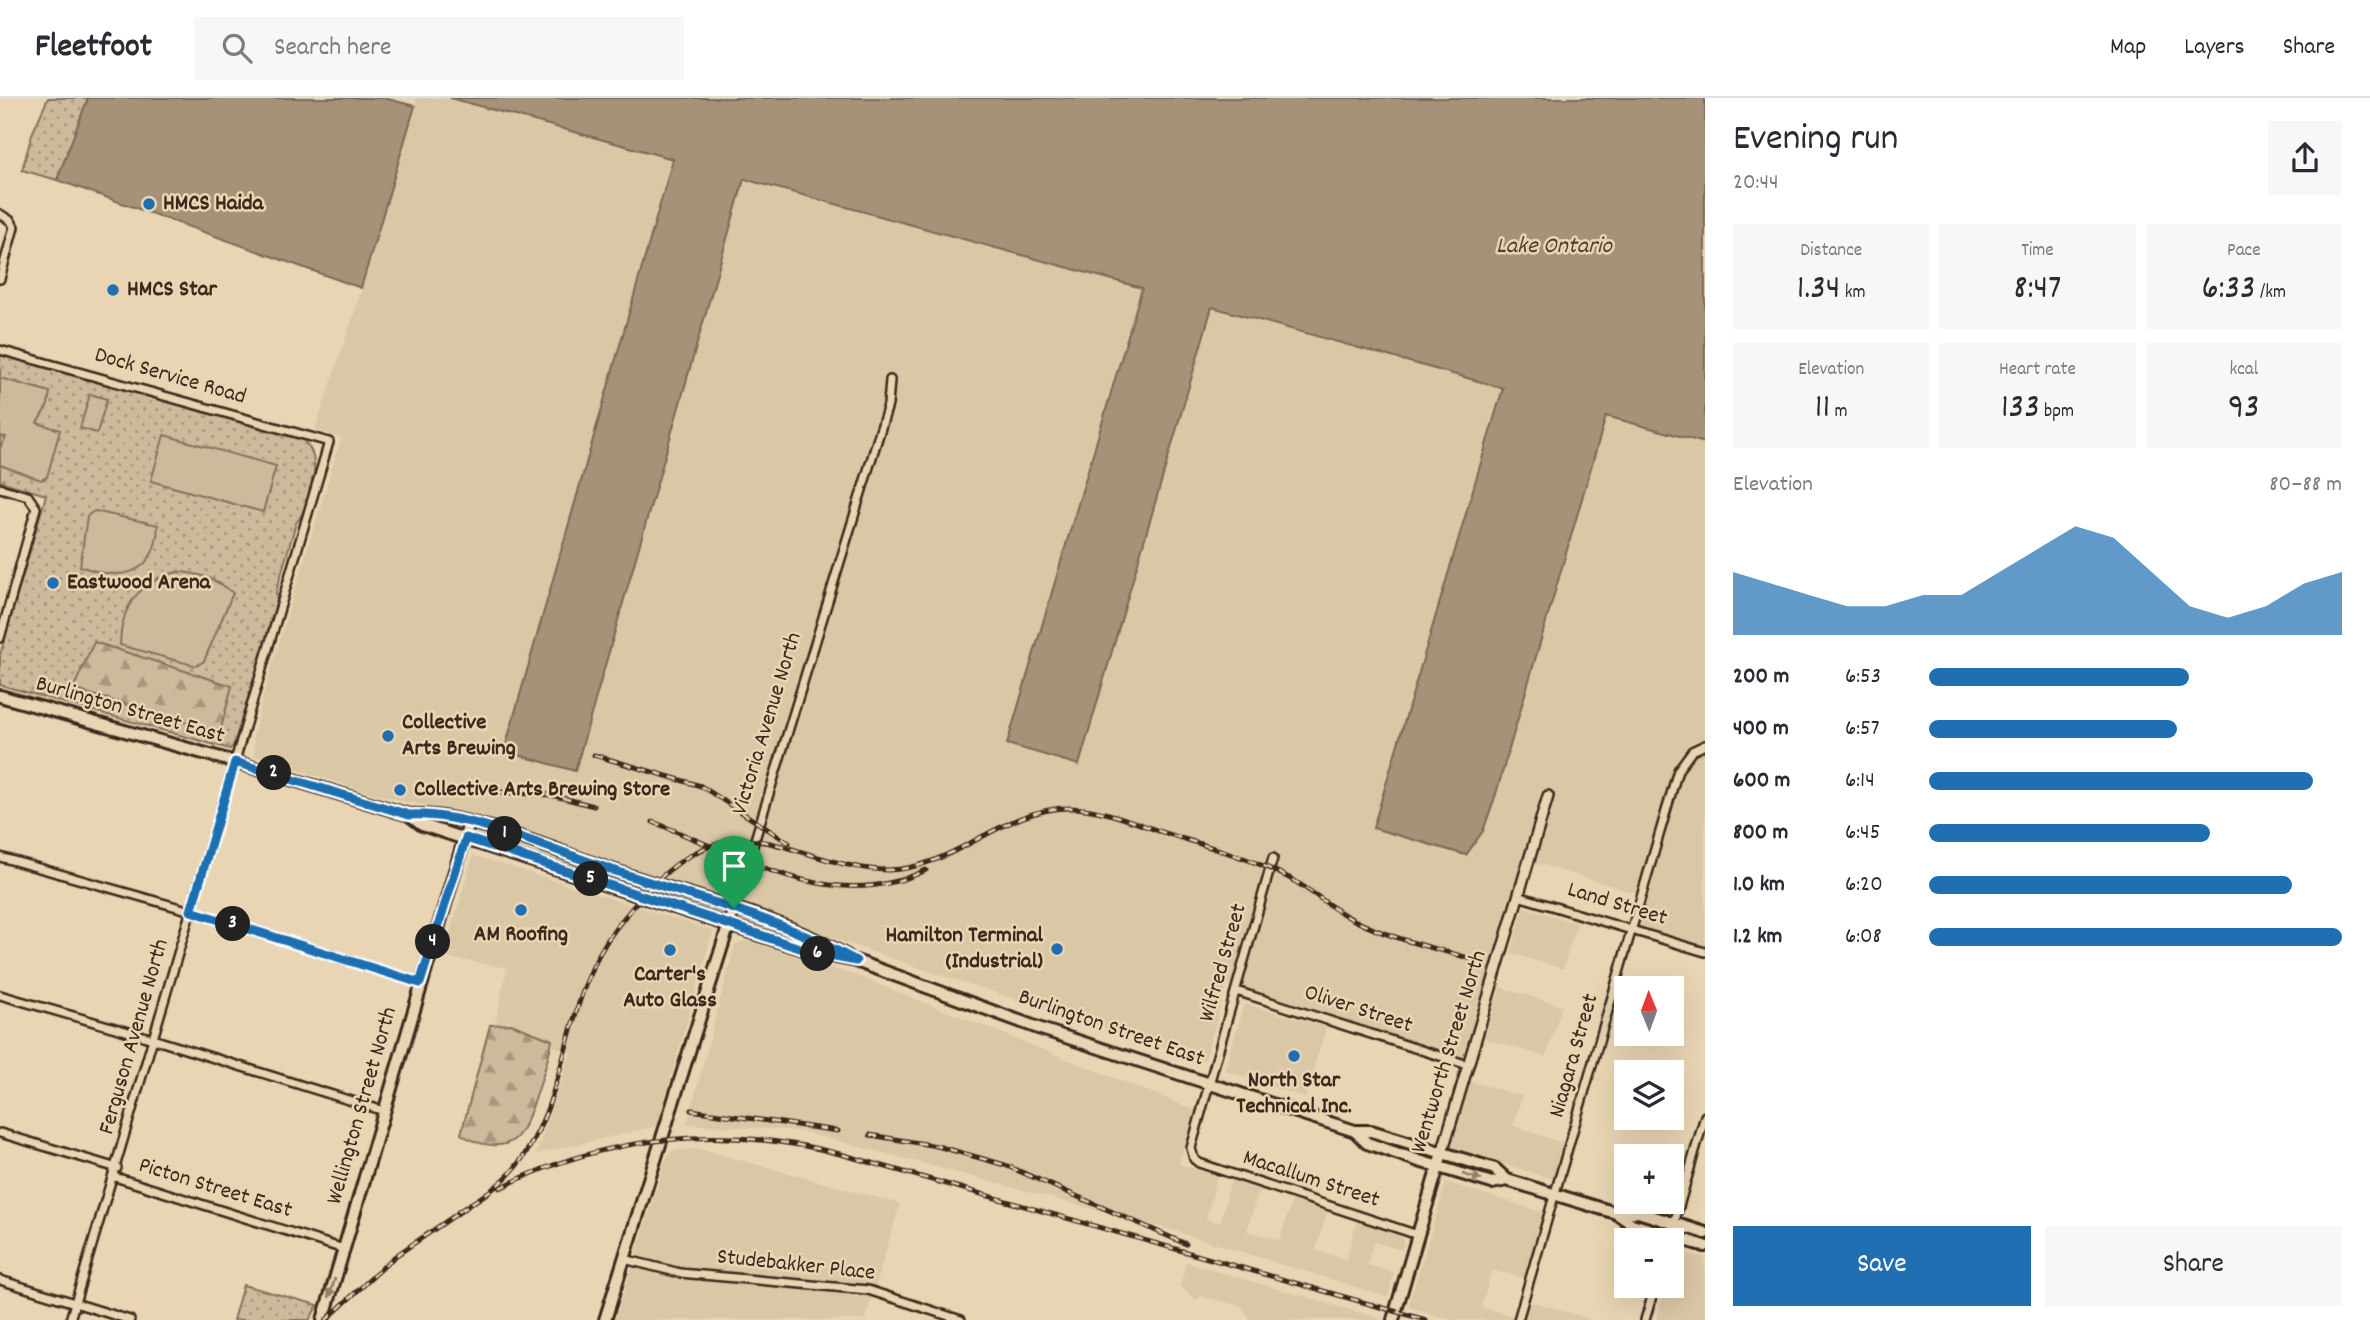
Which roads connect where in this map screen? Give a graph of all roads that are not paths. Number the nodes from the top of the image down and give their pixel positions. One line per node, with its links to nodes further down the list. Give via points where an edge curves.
1 (0, 214): 2 (street, via 11,221 13,235)
2 (0, 279)
3 (0, 350): 5 (street, Dock Service Road)
4 (890, 380): 18 (street, Victoria Avenue North, via 888,405)
5 (329, 442): 10 (street, Ferguson Avenue North)
6 (0, 488): 7 (street, via 34,501 36,508)
7 (0, 638)
8 (0, 696): 10 (main road, Burlington Street East)
9 (1705, 745): 21 (street, Niagara Street, via 1692,751 1683,763)
10 (235, 762): 12 (main road, Burlington Street East); 19 (street, Ferguson Avenue North)
11 (1548, 796): 17 (street, Wentworth Street North)
12 (409, 815): 13 (main road, Burlington Street East); 14 (main road, Burlington Street East, via 422,825)
13 (469, 823): 14 (main road, Wellington Street North); 18 (main road, Burlington Street East)
14 (466, 838): 20 (main road, Burlington Street East); 24 (main road, Wellington Street North)
15 (0, 857): 19 (street)
16 (1273, 858): 25 (street, Wilfred Street)
17 (1518, 896): 21 (street, Land Street); 28 (street, Wentworth Street North)
18 (734, 908): 20 (main road, Victoria Avenue North); 23 (main road, Burlington Street East, via 820,941)
19 (191, 911): 24 (street); 27 (street, Ferguson Avenue North)
20 (729, 924): 23 (main road, Burlington Street East, via 815,953); 52 (main road, Victoria Avenue North)
21 (1632, 930): 22 (street, Land Street); 40 (street, Niagara Street)
22 (1705, 952)
23 (856, 961): 29 (main road, Burlington Street East)
24 (420, 983): 30 (main road, Wellington Street North)
25 (1236, 991): 28 (street, Oliver Street); 29 (street, Wilfred Street)
26 (0, 995): 27 (street)
27 (153, 1039): 30 (street); 37 (street, Ferguson Avenue North)
28 (1468, 1065): 34 (street, Wentworth Street North)
29 (1209, 1085): 32 (main road, Burlington Street East); 35 (street, Wilfred Street, via 1191,1148)
30 (384, 1111): 51 (main road, Wellington Street North)
31 (1705, 1116): 44 (street)
32 (1355, 1131): 34 (main road, Burlington Street East, via 1371,1131); 36 (main road, Burlington Street East, via 1367,1143)
33 (0, 1133): 37 (street, Picton Street East)
34 (1442, 1153): 36 (main road, Wentworth Street North); 39 (main road, Burlington Street East, via 1495,1169)
35 (1194, 1159): 48 (street, Macallum Street)
36 (1438, 1166): 39 (main road, Burlington Street East, one-way to 39, via 1492,1183); 48 (main road, Wentworth Street North)
37 (117, 1168): 38 (street, Ferguson Avenue North)
38 (114, 1177): 51 (street, Picton Street East); 55 (street, Ferguson Avenue North)
39 (1507, 1180): 40 (main road, Burlington Street East)
40 (1555, 1195): 41 (main road, Burlington Street East); 62 (street, Niagara Street)
41 (1614, 1212)
42 (1617, 1214): 45 (main road, Burlington Street East)
43 (1645, 1214): 44 (main road, Burlington Street East)
44 (1674, 1223): 46 (street); 47 (main road, Burlington Street East)
45 (1642, 1228)
46 (1672, 1228)
47 (1705, 1233)
48 (1418, 1235): 61 (main road, Wentworth Street North)
49 (1684, 1242): 50 (main road, Burlington Street East)
50 (1705, 1246)
51 (344, 1249): 58 (main road, Wellington Street North, one-way to 58)
52 (624, 1259): 59 (main road, Victoria Avenue North); 60 (street, Studebakker Place, via 680,1273 868,1290)
53 (0, 1280): 55 (street)
54 (1651, 1298): 63 (street)
55 (75, 1303): 56 (street, Ferguson Avenue North); 57 (street)
56 (70, 1320)
57 (130, 1320)
58 (323, 1320)
59 (606, 1320)
60 (961, 1320)
61 (1393, 1320)
62 (1518, 1320)
63 (1645, 1320)

